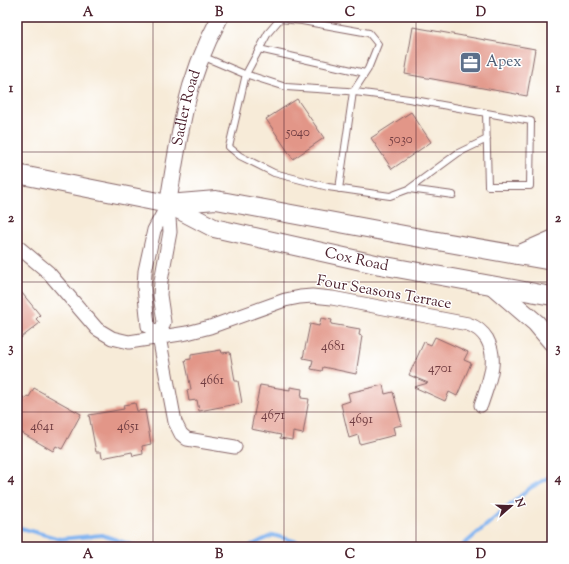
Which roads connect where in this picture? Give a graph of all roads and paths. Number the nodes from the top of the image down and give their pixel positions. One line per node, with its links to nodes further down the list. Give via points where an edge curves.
1 (220, 17): 3 (street, Sadler Road)
2 (259, 50): 4 (lane); 4 (lane, via 268,33 280,19 369,33 378,44); 5 (lane)
3 (202, 56): 5 (lane); 13 (street, Sadler Road, via 185,108)
4 (365, 73): 6 (lane)
5 (246, 74): 6 (lane, via 286,87); 10 (lane, via 229,147 240,156 274,173)
6 (353, 92): 7 (lane); 10 (lane)
7 (486, 112): 8 (lane); 8 (lane, via 531,121 530,186 488,186)
8 (487, 139): 11 (lane, via 458,153)
9 (17, 174): 13 (main road, Cox Road)
10 (339, 189): 11 (lane, via 390,196)
11 (409, 189): 12 (lane)
12 (452, 195)
13 (168, 204): 16 (main road, Cox Road, via 216,200); 18 (main road, Cox Road, via 214,228 380,265); 20 (street, via 154,230 144,286 148,326)
14 (552, 240): 16 (main road)
15 (17, 246): 20 (street, Four Seasons Terrace, via 48,272 97,329 112,338 129,342)
16 (518, 255): 17 (main road, Cox Road)
17 (552, 261)
18 (491, 284): 19 (main road, Cox Road); 21 (main road, via 536,323)
19 (552, 296)
20 (159, 337): 22 (street, Four Seasons Terrace, via 210,327 286,300 312,296 468,324 477,327 484,335 494,357); 23 (street, via 175,422 181,434 187,439)
21 (552, 342)
22 (481, 405)
23 (235, 447)

